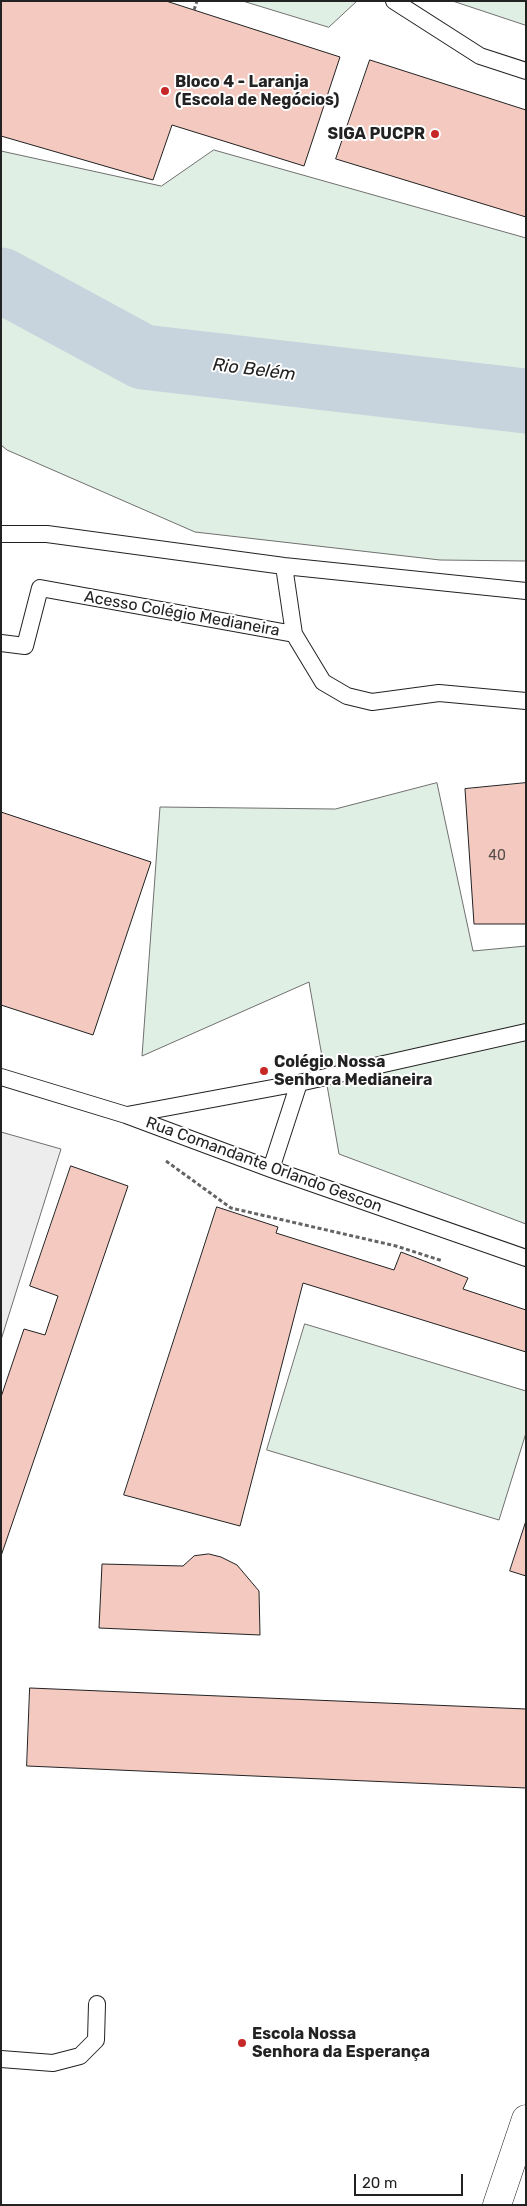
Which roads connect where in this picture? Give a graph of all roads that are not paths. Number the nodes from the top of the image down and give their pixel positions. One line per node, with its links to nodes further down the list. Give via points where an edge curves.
1 (394, 1): 2 (lane, via 480,56)
2 (526, 71)
3 (1, 534): 4 (lane, via 47,534)
4 (284, 566): 5 (lane); 6 (lane)
5 (526, 591)
6 (294, 634): 7 (lane, Acesso Colégio Medianeira, via 40,588 25,646); 8 (lane, Acesso Colégio Medianeira, via 323,682 347,696 372,702 438,693)
7 (1, 643)
8 (526, 701)
9 (526, 1032): 11 (lane)
10 (1, 1077): 12 (lane, Rua Comandante Orlando Gescon)
11 (299, 1083): 12 (lane); 13 (lane)
12 (126, 1115): 13 (lane, Rua Comandante Orlando Gescon)
13 (271, 1169): 14 (lane, Rua Comandante Orlando Gescon)
14 (526, 1258)
15 (97, 2004): 16 (lane, via 96,2040 80,2056 53,2063)
16 (1, 2059)
17 (526, 2119): 18 (street)
18 (497, 2205)

